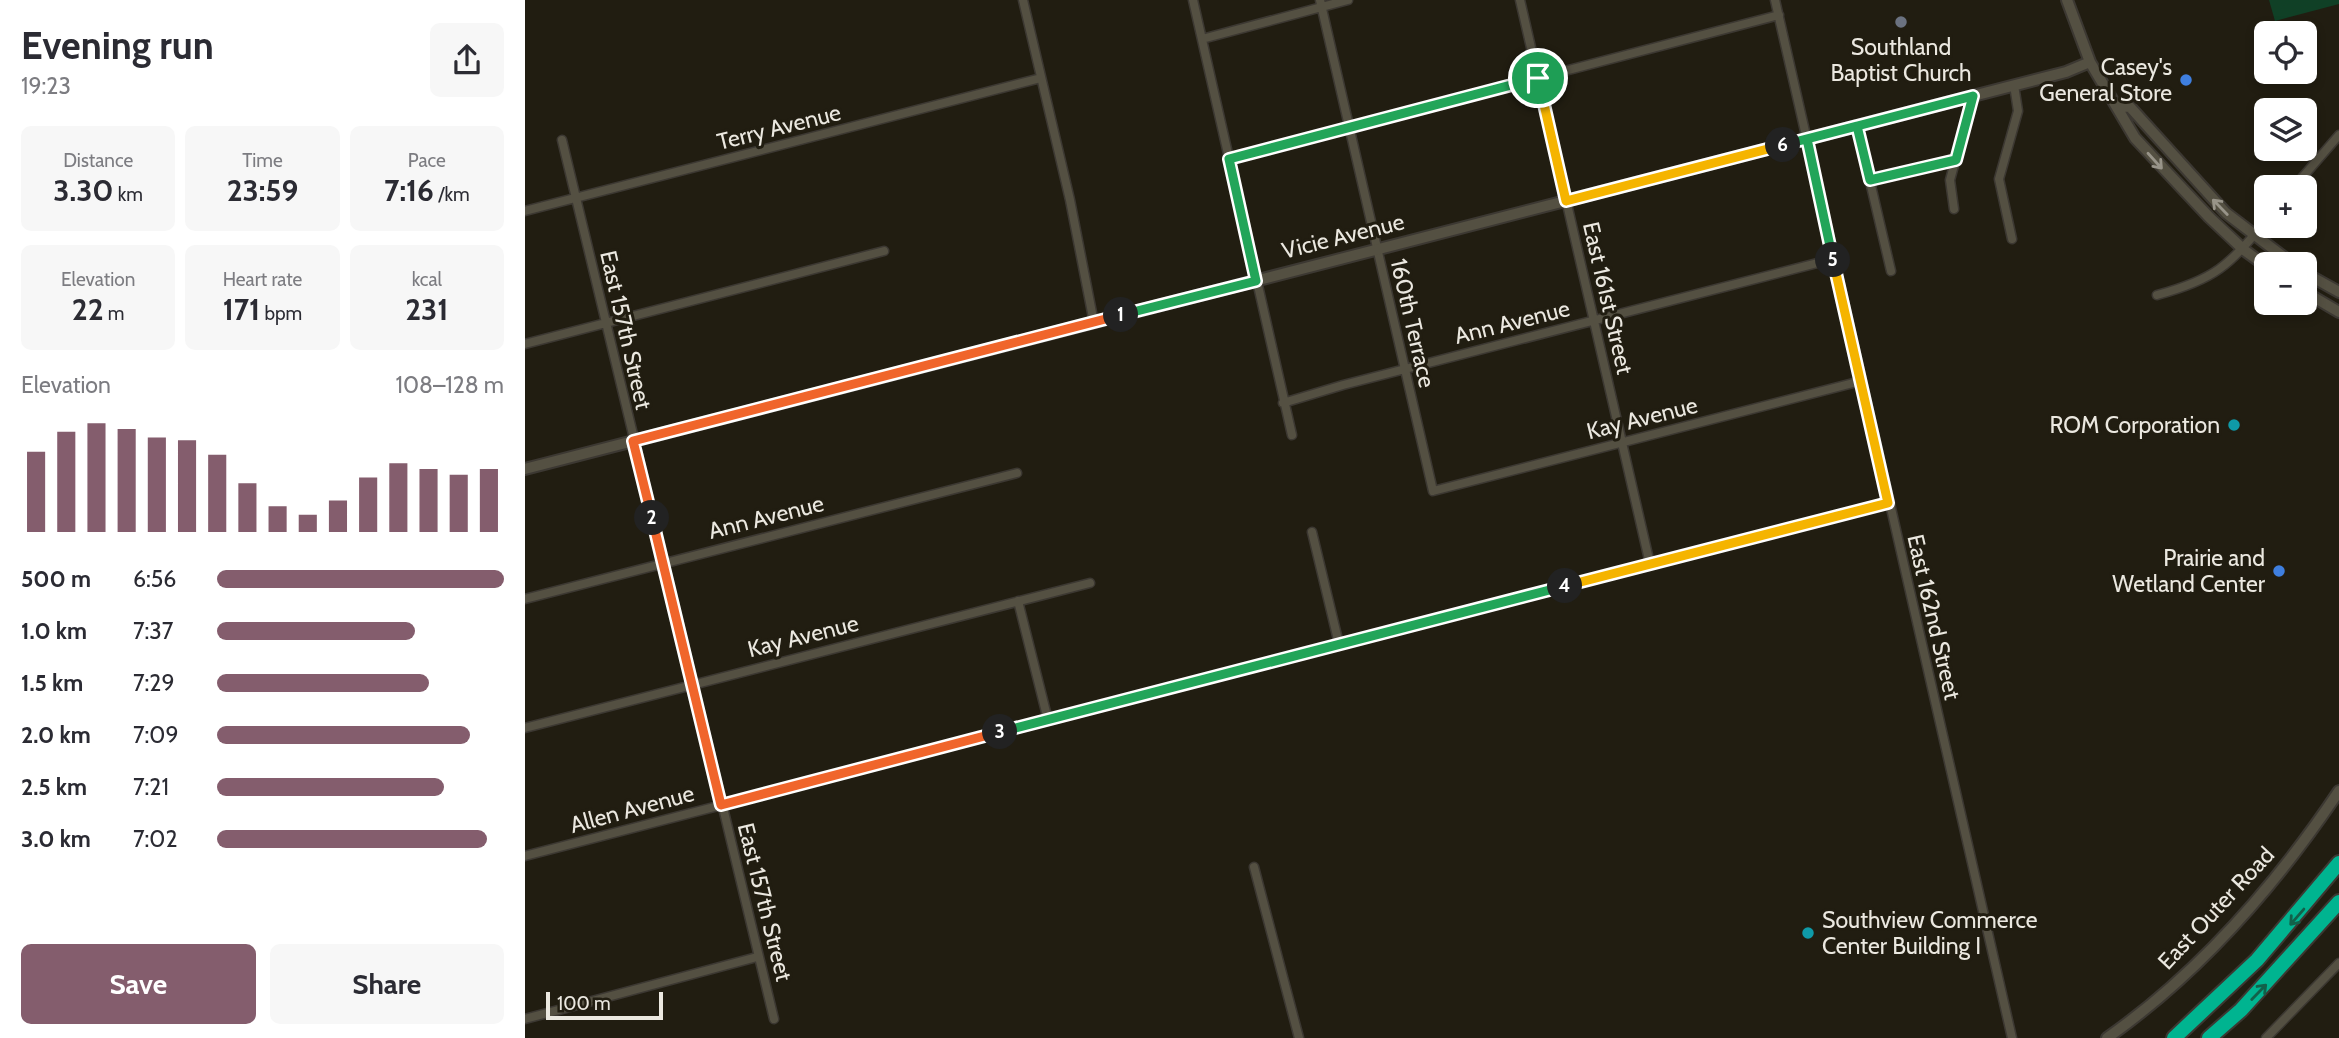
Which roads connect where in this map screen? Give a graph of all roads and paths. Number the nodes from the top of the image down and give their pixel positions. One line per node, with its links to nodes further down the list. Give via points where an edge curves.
1 (1023, 0): 11 (street)
2 (1193, 0): 9 (street)
3 (1348, 0): 7 (street)
4 (1520, 0): 12 (street, East 161st Street)
5 (1776, 0): 8 (street, East 162nd Street)
6 (2067, 0): 10 (street)
7 (1321, 4): 9 (street); 17 (street, 160th Terrace)
8 (1779, 15): 12 (street); 18 (street, East 162nd Street)
9 (1202, 39): 21 (street)
10 (2090, 62): 13 (street, Vicie Avenue); 15 (street)
11 (1041, 78): 25 (street, Terry Avenue); 46 (street)
12 (1538, 78): 17 (street); 26 (street, East 161st Street)
13 (2014, 85): 14 (street, Vicie Avenue); 31 (street, via 2018,111 1999,179)
14 (1973, 96): 16 (street, Vicie Avenue); 22 (street)
15 (2118, 106): 29 (street, one-way to 15, via 2226,213 2130,107); 33 (street, one-way to 33, via 2134,138)
16 (1857, 126): 18 (street, Vicie Avenue); 24 (street)
17 (1349, 127): 21 (street); 32 (street, 160th Terrace)
18 (1807, 139): 26 (street, Vicie Avenue); 37 (street, East 162nd Street)
19 (562, 140): 25 (street, East 157th Street)
20 (2337, 140): 23 (street)
21 (1229, 159): 40 (street)
22 (1956, 160): 24 (street); 27 (street, via 1950,187)
23 (2305, 175)
24 (1870, 180): 38 (street)
25 (576, 198): 28 (street, Terry Avenue); 47 (street, East 157th Street)
26 (1566, 201): 32 (street, Vicie Avenue); 45 (street, East 161st Street)
27 (1954, 209)
28 (525, 211)
29 (2254, 235): 33 (street)
30 (2258, 238): 35 (street)
31 (2012, 239)
32 (1376, 250): 40 (street, Vicie Avenue); 49 (street, 160th Terrace)
33 (2244, 250): 36 (street); 42 (street, via 2206,279)
34 (884, 251): 47 (street)
35 (2277, 252)
36 (2254, 257)
37 (1833, 259): 45 (street, Ann Avenue); 50 (street, East 162nd Street)
38 (1891, 271)
39 (2317, 279): 41 (street)
40 (1256, 281): 46 (street, Vicie Avenue); 51 (street)
41 (2339, 292)
42 (2157, 295)
43 (2317, 299): 44 (street)
44 (2339, 312)
45 (1593, 321): 49 (street, Ann Avenue); 54 (street, East 161st Street)
46 (1094, 323): 53 (street, Vicie Avenue)
47 (605, 324): 48 (street); 53 (street, East 157th Street)
48 (525, 344)
49 (1404, 370): 51 (street, Ann Avenue); 57 (street, 160th Terrace)
50 (1861, 381): 54 (street, Kay Avenue); 58 (street, East 162nd Street)
51 (1283, 403): 52 (street)
52 (1292, 435)
53 (633, 441): 55 (street, Vicie Avenue); 60 (street, East 157th Street)
54 (1622, 443): 57 (street, Kay Avenue); 61 (street, East 161st Street)
55 (525, 469)
56 (1017, 473): 60 (street, Ann Avenue)
57 (1433, 491)
58 (1888, 503): 61 (street, Allen Avenue); 80 (street, East 162nd Street)
59 (1312, 533): 65 (street)
60 (663, 563): 63 (street, Ann Avenue); 66 (street, East 157th Street)
61 (1650, 564): 65 (street, Allen Avenue)
62 (1090, 583): 64 (street, Kay Avenue)
63 (525, 599)
64 (1018, 601): 66 (street, Kay Avenue); 67 (street)
65 (1339, 644): 67 (street, Allen Avenue)
66 (692, 684): 68 (street, Kay Avenue); 70 (street, East 157th Street)
67 (1048, 720): 70 (street, Allen Avenue)
68 (525, 728)
69 (2339, 792): 81 (street, East Outer Road, via 2278,876 2233,925 2167,990)
70 (721, 805): 71 (street, Allen Avenue); 75 (street, East 157th Street)
71 (525, 856)
72 (2339, 863): 82 (highway, one-way to 82, via 2257,960)
73 (1254, 867): 79 (street)
74 (2339, 902): 83 (highway, one-way to 74)
75 (757, 957): 77 (street); 78 (street, East 157th Street)
76 (2339, 963): 84 (street)
77 (525, 1019)
78 (774, 1019)
79 (1299, 1038)
80 (2012, 1038)
81 (2107, 1038)
82 (2174, 1038)
83 (2209, 1038)
84 (2266, 1038)

